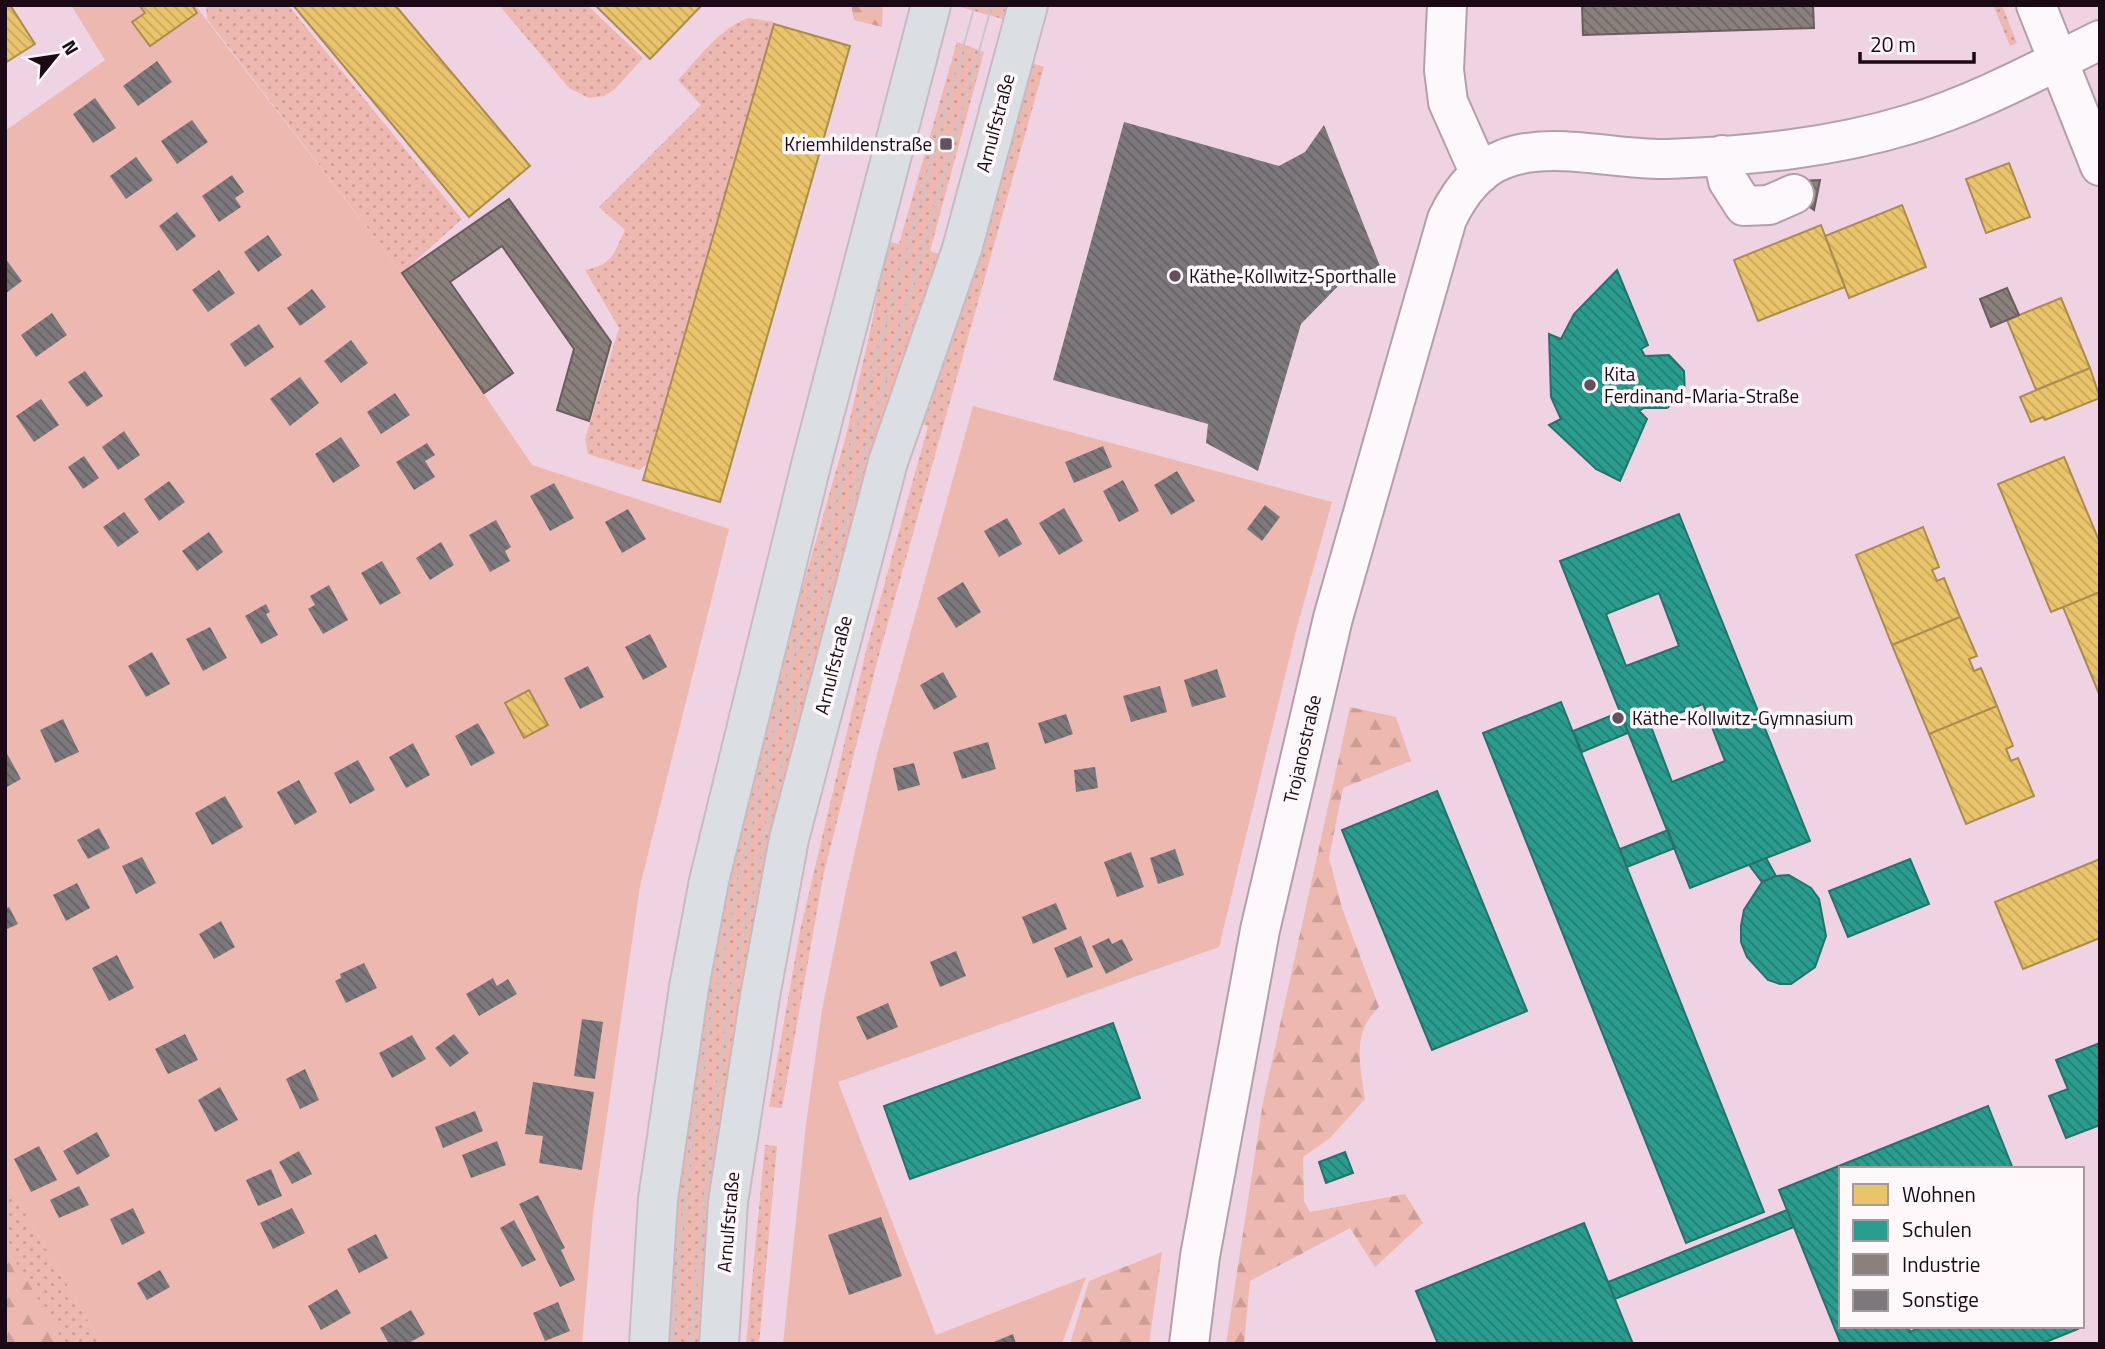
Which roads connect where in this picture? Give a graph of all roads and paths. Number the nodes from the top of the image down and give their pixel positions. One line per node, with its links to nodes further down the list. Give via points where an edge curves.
1 (931, 5): 11 (main road, via 817,438 709,881 658,1199)
2 (1028, 5): 12 (main road, Arnulfstraße, via 962,249 877,500 789,839 728,1202)
3 (1447, 5): 9 (street, via 1444,70 1448,102)
4 (2036, 5): 6 (street)
5 (2100, 40): 6 (street, Trojanostraße)
6 (2059, 61): 7 (street, Trojanostraße, via 1912,124 1791,149); 8 (street)
7 (1721, 155): 9 (street, Trojanostraße, via 1665,159 1533,153 1504,159); 10 (street, via 1728,181 1744,206 1769,205)
8 (2100, 166)
9 (1480, 174): 13 (street, Trojanostraße, via 1459,195 1447,219 1333,618 1260,930 1200,1256)
10 (1794, 194)
11 (649, 1344)
12 (719, 1344)
13 (1189, 1344)

